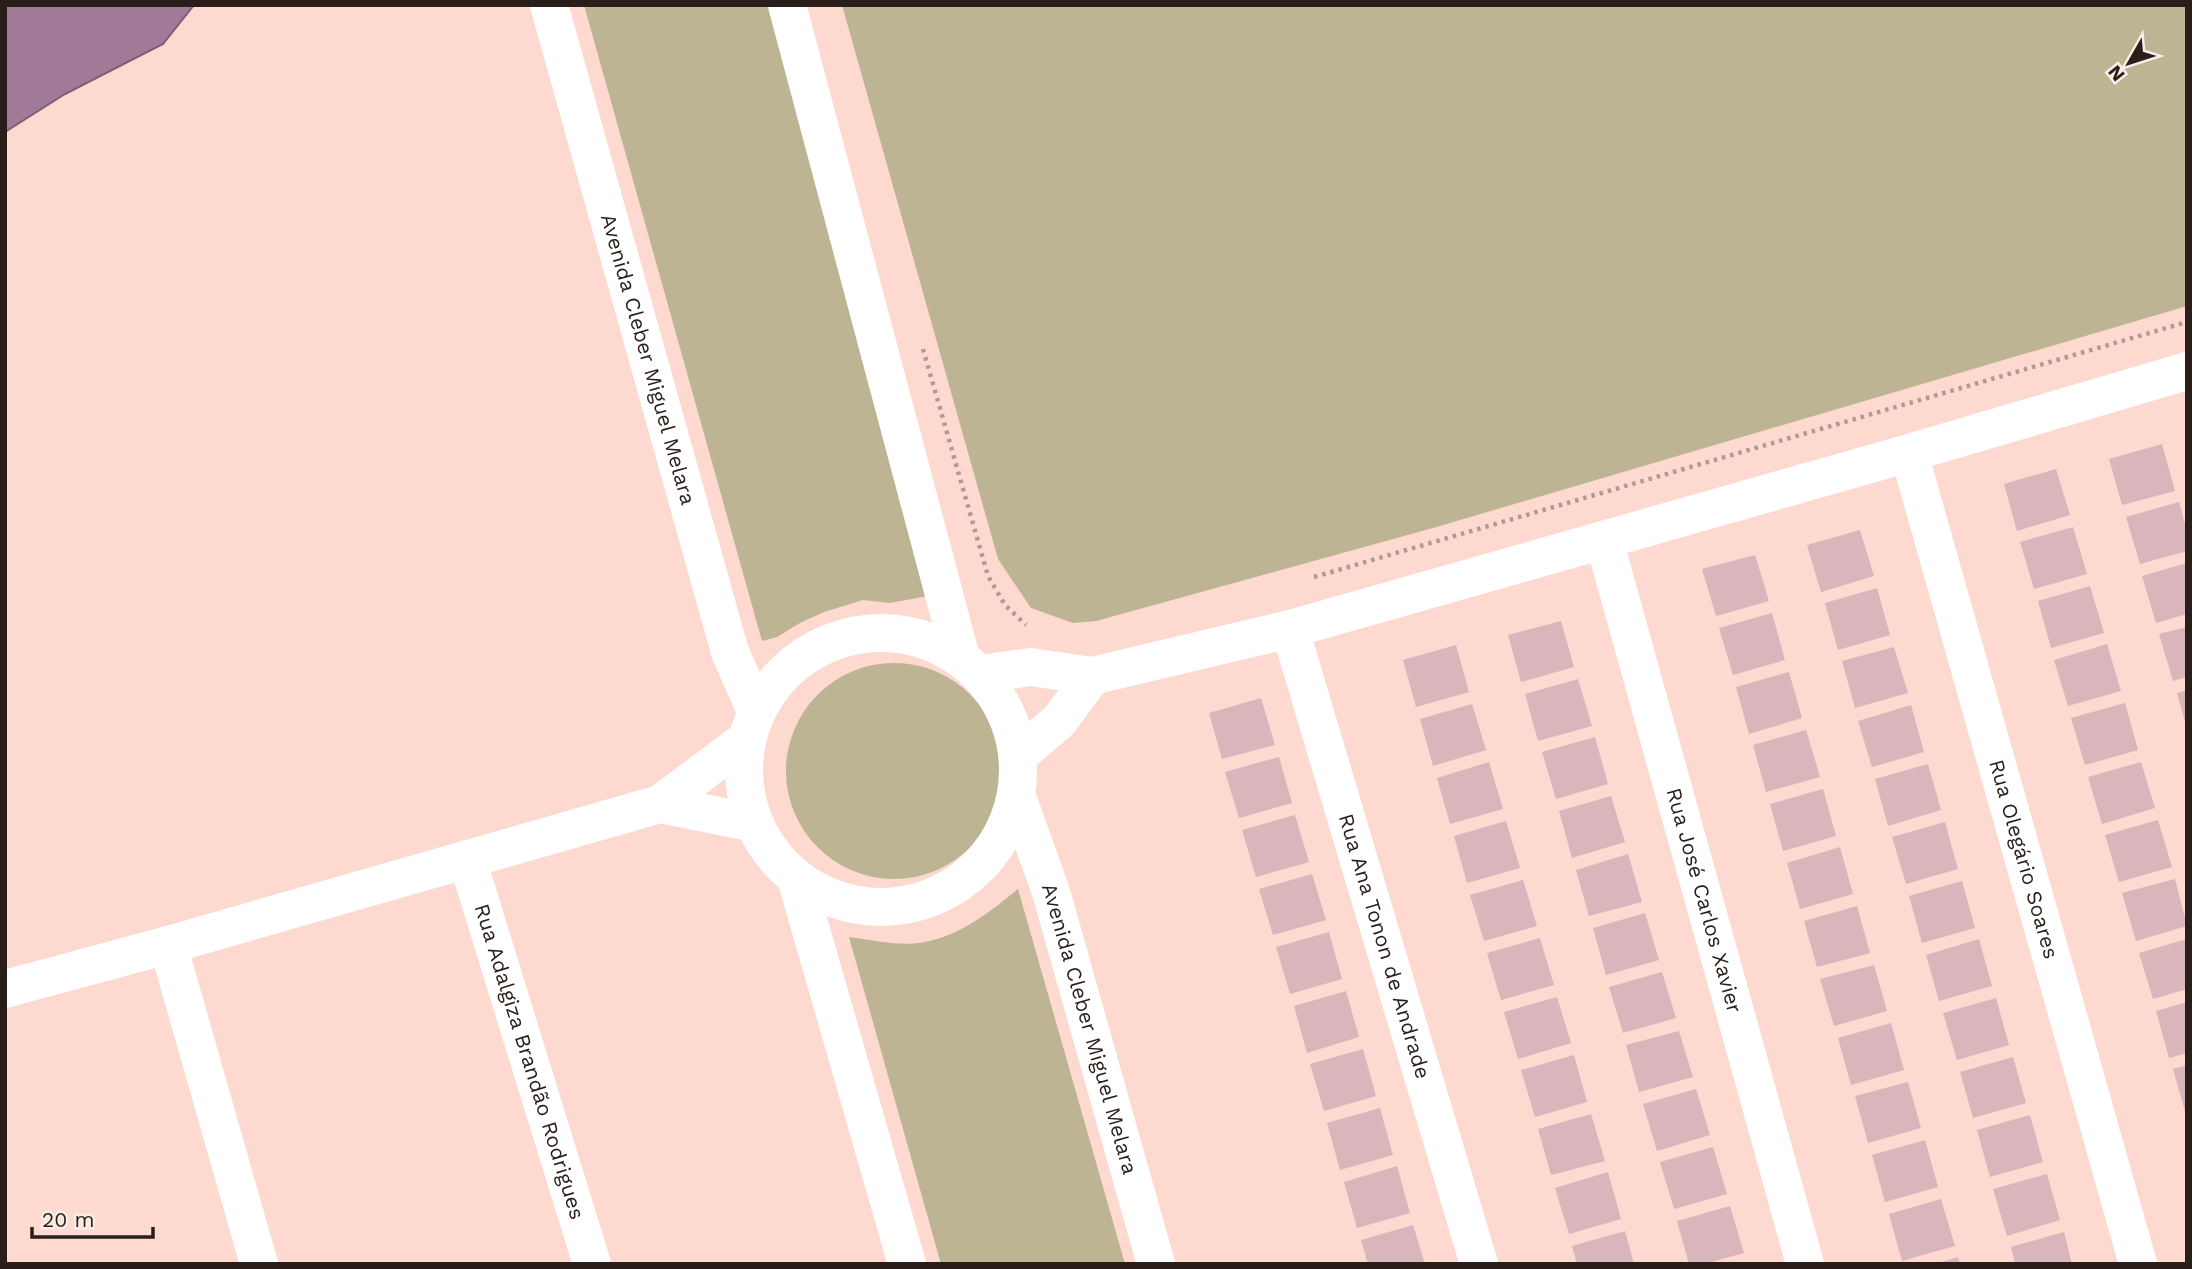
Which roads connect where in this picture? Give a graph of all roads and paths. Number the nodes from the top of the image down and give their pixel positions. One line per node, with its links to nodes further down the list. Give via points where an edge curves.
1 (549, 5): 13 (street, Avenida Cleber Miguel Melara)
2 (787, 5): 11 (street)
3 (2187, 323): 8 (path)
4 (923, 348): 9 (path, via 989,576 1005,605)
5 (2187, 371): 6 (street)
6 (1909, 453): 7 (street); 28 (street, Rua Olegário Soares)
7 (1604, 540): 10 (street); 27 (street, Rua José Carlos Xavier)
8 (1312, 578)
9 (1034, 629)
10 (1290, 629): 12 (street); 26 (street, Rua Ana Tonon de Andrade)
11 (971, 666): 12 (street, via 1031,667); 13 (street, via 925,639 886,632 846,636 809,652 778,678); 14 (street, via 999,698)
12 (1092, 676): 14 (street, via 1059,721)
13 (751, 725): 16 (street); 17 (street, via 743,781)
14 (1018, 755): 15 (street)
15 (1017, 797): 19 (street, via 1004,835 979,867 947,892 910,905 870,907 830,898); 25 (street, Avenida Cleber Miguel Melara, via 1051,892)
16 (660, 804): 17 (street); 18 (street)
17 (754, 823): 19 (street, via 771,852)
18 (467, 859): 20 (street); 23 (street, Rua Adalgiza Brandão Rodrigues)
19 (796, 878): 24 (street)
20 (168, 945): 21 (street); 22 (street)
21 (5, 989)
22 (259, 1264)
23 (592, 1264)
24 (907, 1264)
25 (1156, 1264)
26 (1479, 1264)
27 (1805, 1264)
28 (2138, 1264)

